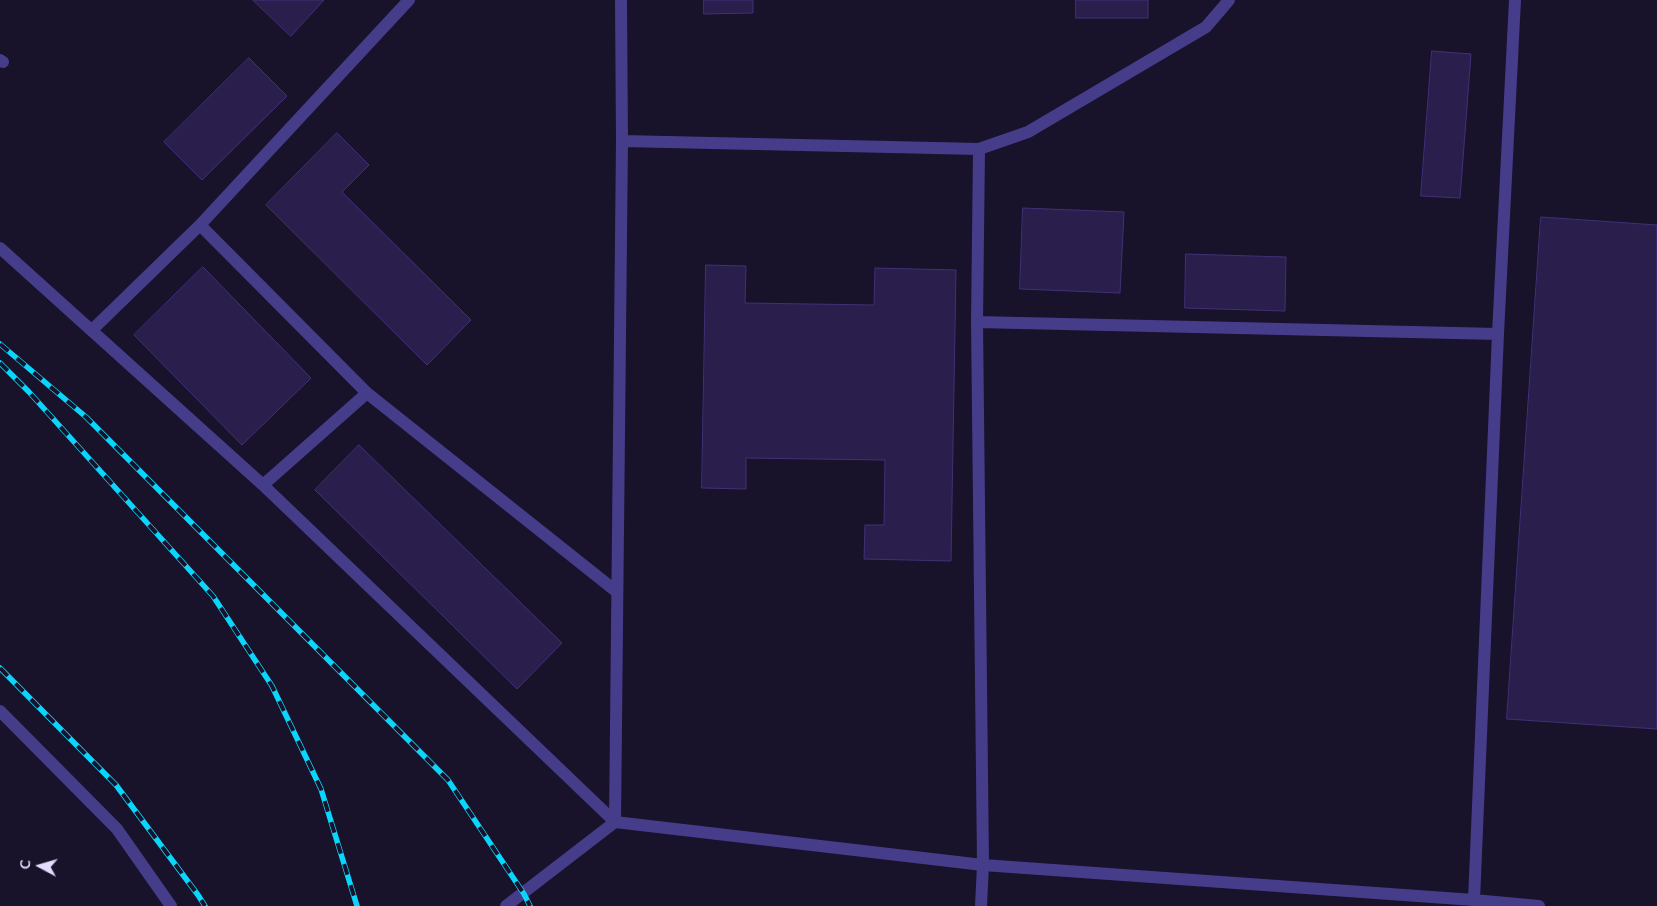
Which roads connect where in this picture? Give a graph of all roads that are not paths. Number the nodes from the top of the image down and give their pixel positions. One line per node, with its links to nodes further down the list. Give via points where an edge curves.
1 (409, 0): 7 (lane)
2 (621, 0): 5 (lane)
3 (1229, 0): 6 (lane, via 1206,28 1028,132)
4 (1515, 0): 11 (lane)
5 (622, 141): 6 (lane); 14 (lane)
6 (979, 149): 9 (lane)
7 (200, 226): 10 (lane); 12 (lane)
8 (0, 248): 10 (lane)
9 (977, 322): 11 (lane); 17 (lane)
10 (92, 330): 13 (lane)
11 (1498, 334): 18 (lane)
12 (367, 393): 13 (lane); 14 (lane)
13 (262, 485): 16 (lane)
14 (617, 592): 16 (lane)
15 (0, 711): 19 (lane, via 117,829)
16 (615, 822): 17 (lane); 20 (lane)
17 (983, 865): 18 (lane); 21 (lane)
18 (1474, 900): 22 (lane)
19 (171, 906)
20 (506, 906)
21 (981, 906)
22 (1539, 906)

